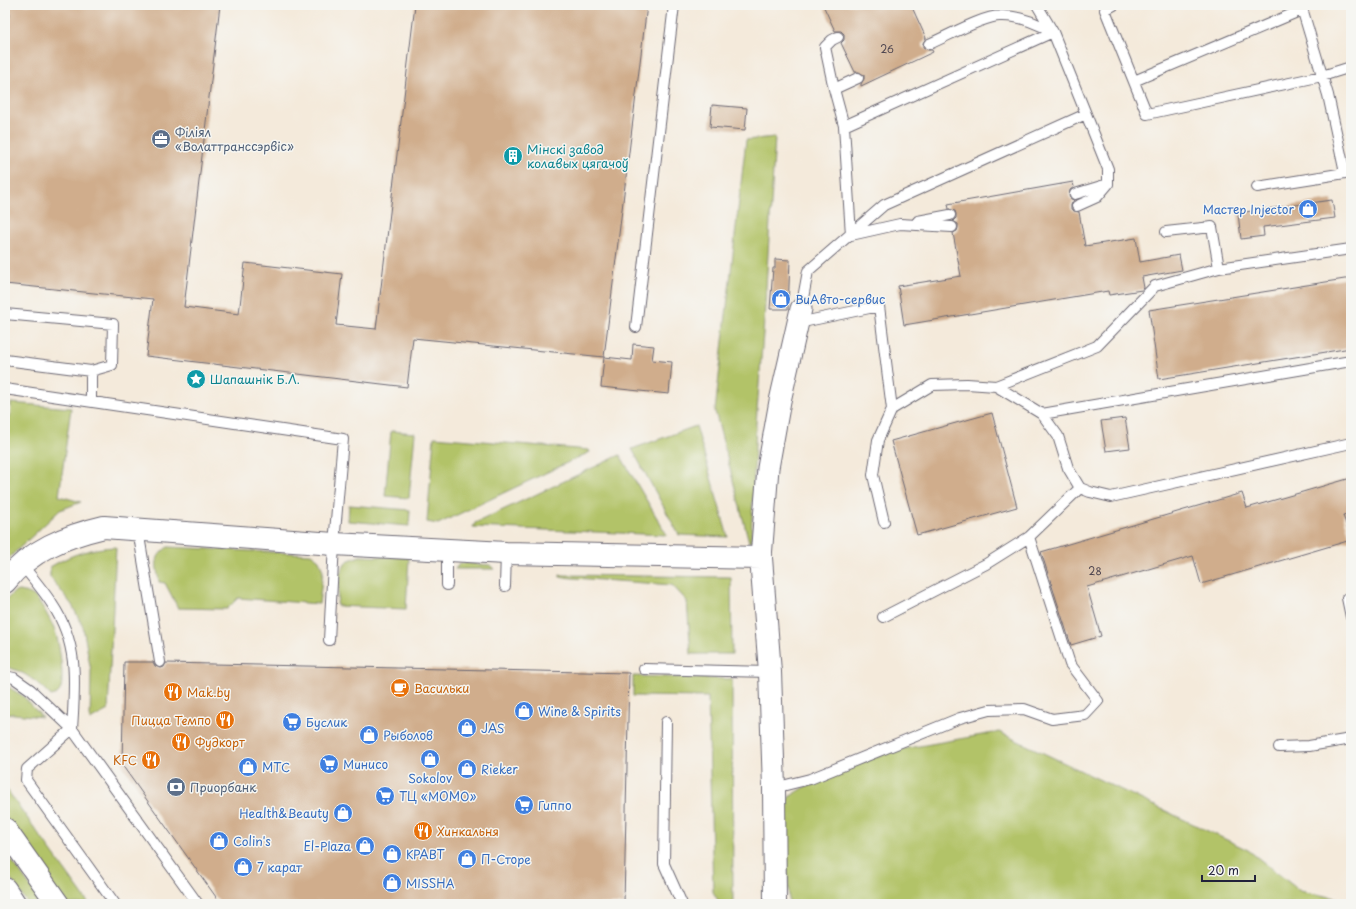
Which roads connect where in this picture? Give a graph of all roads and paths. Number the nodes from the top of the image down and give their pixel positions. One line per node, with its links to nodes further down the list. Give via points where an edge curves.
1 (674, 5): 29 (lane)
2 (1037, 5): 5 (lane)
3 (1114, 5): 11 (lane, via 1105,10)
4 (1301, 7): 9 (lane); 11 (lane)
5 (1053, 32): 7 (lane, via 1034,22 999,16 980,21); 13 (lane); 14 (lane)
6 (838, 37): 12 (lane, via 825,47)
7 (929, 44)
8 (1351, 67): 9 (lane)
9 (1322, 76): 11 (lane, via 1148,114); 15 (lane)
10 (858, 78): 12 (lane)
11 (1134, 81)
12 (834, 89): 14 (lane)
13 (1086, 114): 16 (lane, via 1108,169); 24 (lane, via 884,205)
14 (844, 126): 24 (lane)
15 (1348, 173): 17 (lane)
16 (1108, 184): 18 (lane); 19 (lane, via 1097,197)
17 (1257, 187)
18 (1075, 194)
19 (1077, 206)
20 (950, 215): 21 (lane)
21 (900, 224): 22 (lane); 24 (lane)
22 (952, 226)
23 (1166, 232): 26 (lane, via 1212,227)
24 (851, 235): 28 (lane, via 808,272)
25 (1351, 249): 26 (lane)
26 (1219, 268): 33 (lane, via 1155,286 1097,346)
27 (5, 314): 32 (lane, via 113,324 112,365)
28 (799, 316): 36 (lane, via 879,306); 46 (street, via 768,468)
29 (636, 327)
30 (5, 360): 32 (lane)
31 (1351, 361): 37 (lane)
32 (91, 371): 35 (lane)
33 (996, 386): 36 (lane, via 932,385); 37 (lane)
34 (5, 389): 35 (lane)
35 (91, 402): 43 (lane, via 343,439)
36 (892, 409): 40 (lane, via 878,440 873,475)
37 (1042, 414): 39 (lane, via 1058,436 1068,468)
38 (1351, 444): 39 (lane, via 1111,497)
39 (1080, 488): 42 (lane)
40 (884, 522)
41 (138, 530): 43 (street); 47 (street, via 104,527 78,532 57,541); 55 (lane)
42 (1029, 537): 53 (lane, via 986,564); 63 (lane, via 1070,664 1098,701 1085,715 1052,719 1024,709 989,710 960,718 810,779)
43 (334, 544): 44 (street); 54 (lane)
44 (447, 550): 45 (street); 49 (lane)
45 (506, 553): 46 (street); 50 (lane)
46 (761, 558): 57 (street)
47 (22, 564): 48 (street); 60 (lane, via 52,603 70,643 75,684)
48 (5, 582)
49 (447, 585)
50 (505, 586)
51 (1347, 598): 52 (lane)
52 (1351, 616)
53 (883, 617)
54 (329, 640)
55 (160, 662)
56 (644, 670): 57 (lane)
57 (770, 672): 63 (street)
58 (5, 676): 60 (lane, via 14,678 31,690)
59 (666, 722): 70 (lane, via 664,864)
60 (72, 729): 68 (lane, via 27,769 26,780); 69 (lane)
61 (1351, 739): 62 (lane, via 1309,746)
62 (1279, 747)
63 (774, 788): 71 (street)
64 (5, 829): 67 (street)
65 (5, 889): 66 (street)
66 (15, 904)
67 (58, 904)
68 (115, 904)
69 (198, 904)
70 (682, 904)
71 (775, 904)

